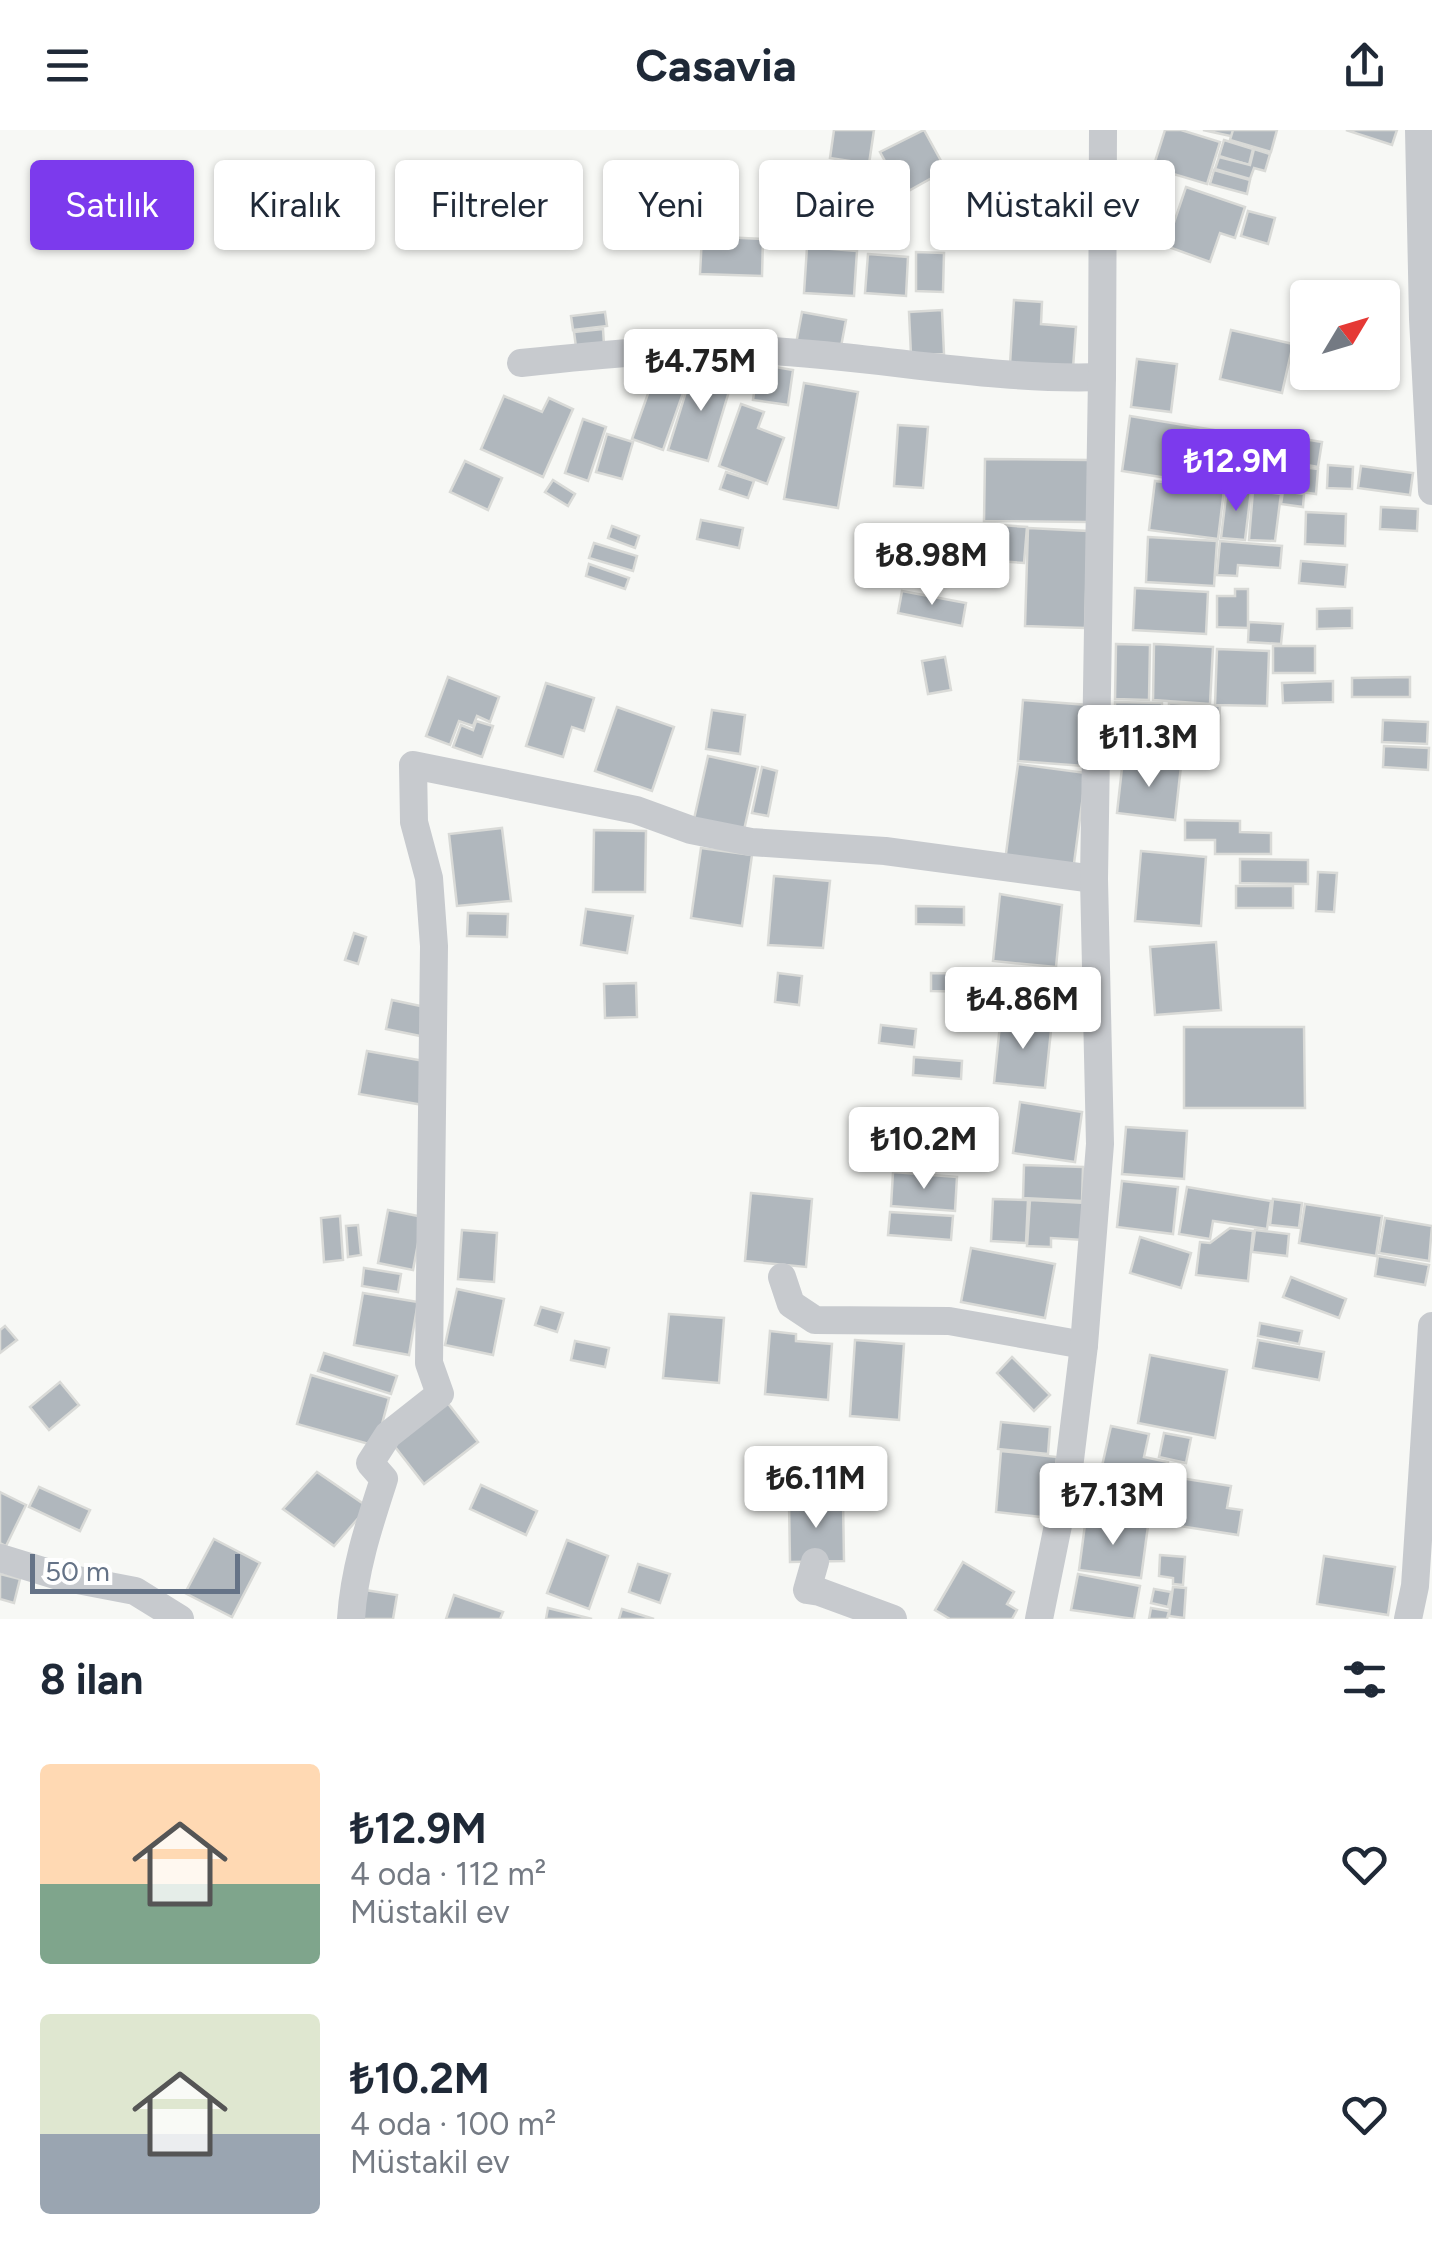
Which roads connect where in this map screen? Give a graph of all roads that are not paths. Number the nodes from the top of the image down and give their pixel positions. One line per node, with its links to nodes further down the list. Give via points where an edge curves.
1 (1102, 130): 4 (street)
2 (1420, 130): 5 (street)
3 (520, 363): 4 (street, via 650,350 752,350 1052,379)
4 (1102, 377): 6 (street)
5 (1432, 491)
6 (1094, 879): 9 (street, via 1100,1144); 13 (street, via 886,850 751,842 636,810 413,765 414,822 429,878 434,946 429,1364 440,1394 388,1434 370,1462 384,1479 358,1557)
7 (782, 1277): 9 (street, via 791,1304 816,1320 949,1322)
8 (1432, 1326): 16 (street)
9 (1084, 1344): 15 (street, via 1068,1476)
10 (0, 1558): 12 (street, via 135,1591)
11 (814, 1562): 14 (street, via 806,1590)
12 (180, 1619)
13 (351, 1619)
14 (894, 1619)
15 (1039, 1619)
16 (1408, 1619)

